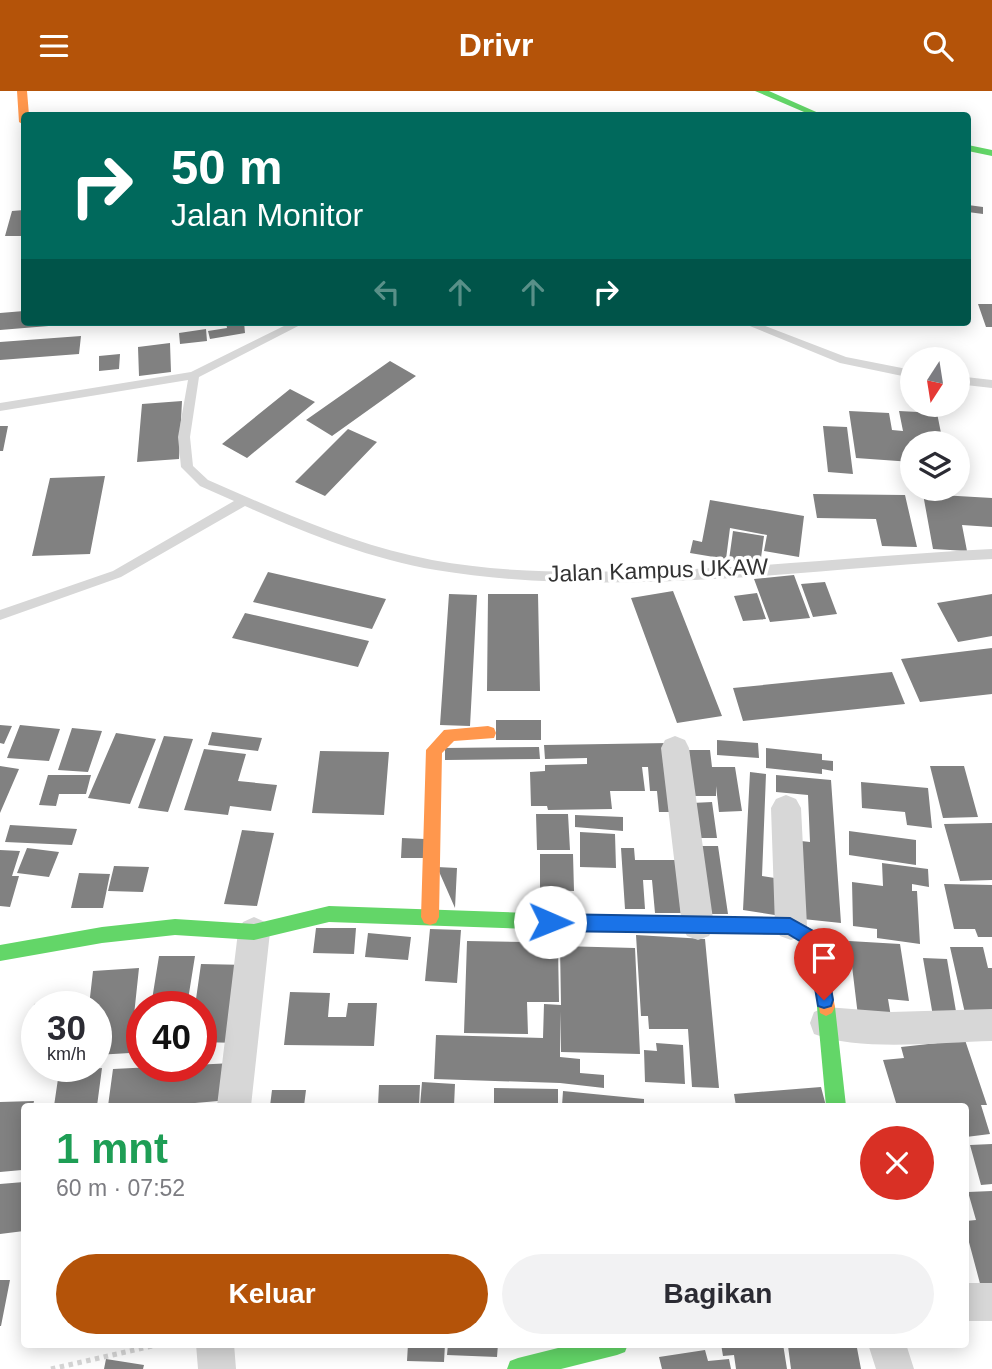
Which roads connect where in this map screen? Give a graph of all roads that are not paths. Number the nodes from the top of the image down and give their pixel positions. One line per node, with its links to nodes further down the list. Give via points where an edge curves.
1 (22, 91): 3 (street)
2 (760, 91): 4 (street)
3 (23, 112)
4 (811, 112)
5 (971, 149): 6 (street)
6 (992, 153)
7 (971, 166): 8 (street)
8 (992, 168)
9 (293, 326): 12 (lane)
10 (755, 326): 11 (lane, via 844,360)
11 (900, 372)
12 (194, 375): 15 (lane); 16 (lane, Jalan Kampus UKAW, via 184,437 187,467 204,483)
13 (970, 381): 14 (lane)
14 (992, 384)
15 (0, 407)
16 (244, 501): 17 (lane, Jalan Kampus UKAW, via 342,542 468,570 608,577); 18 (lane, via 117,574)
17 (992, 554)
18 (0, 615)
19 (488, 733): 22 (street, via 445,734 434,750)
20 (675, 748): 23 (street)
21 (786, 808): 24 (street)
22 (430, 917): 23 (street); 25 (street, via 329,914)
23 (698, 926): 24 (street)
24 (790, 926): 27 (street, via 816,941)
25 (254, 932): 26 (street, via 175,927); 29 (street)
26 (0, 953)
27 (826, 1023): 28 (street, via 891,1028); 30 (street)
28 (992, 1025)
29 (234, 1103)
30 (836, 1103)
31 (969, 1302): 32 (street)
32 (992, 1302)
33 (215, 1348): 36 (street)
34 (601, 1348): 37 (street)
35 (888, 1348): 38 (street)
36 (217, 1369)
37 (518, 1369)
38 (895, 1369)

